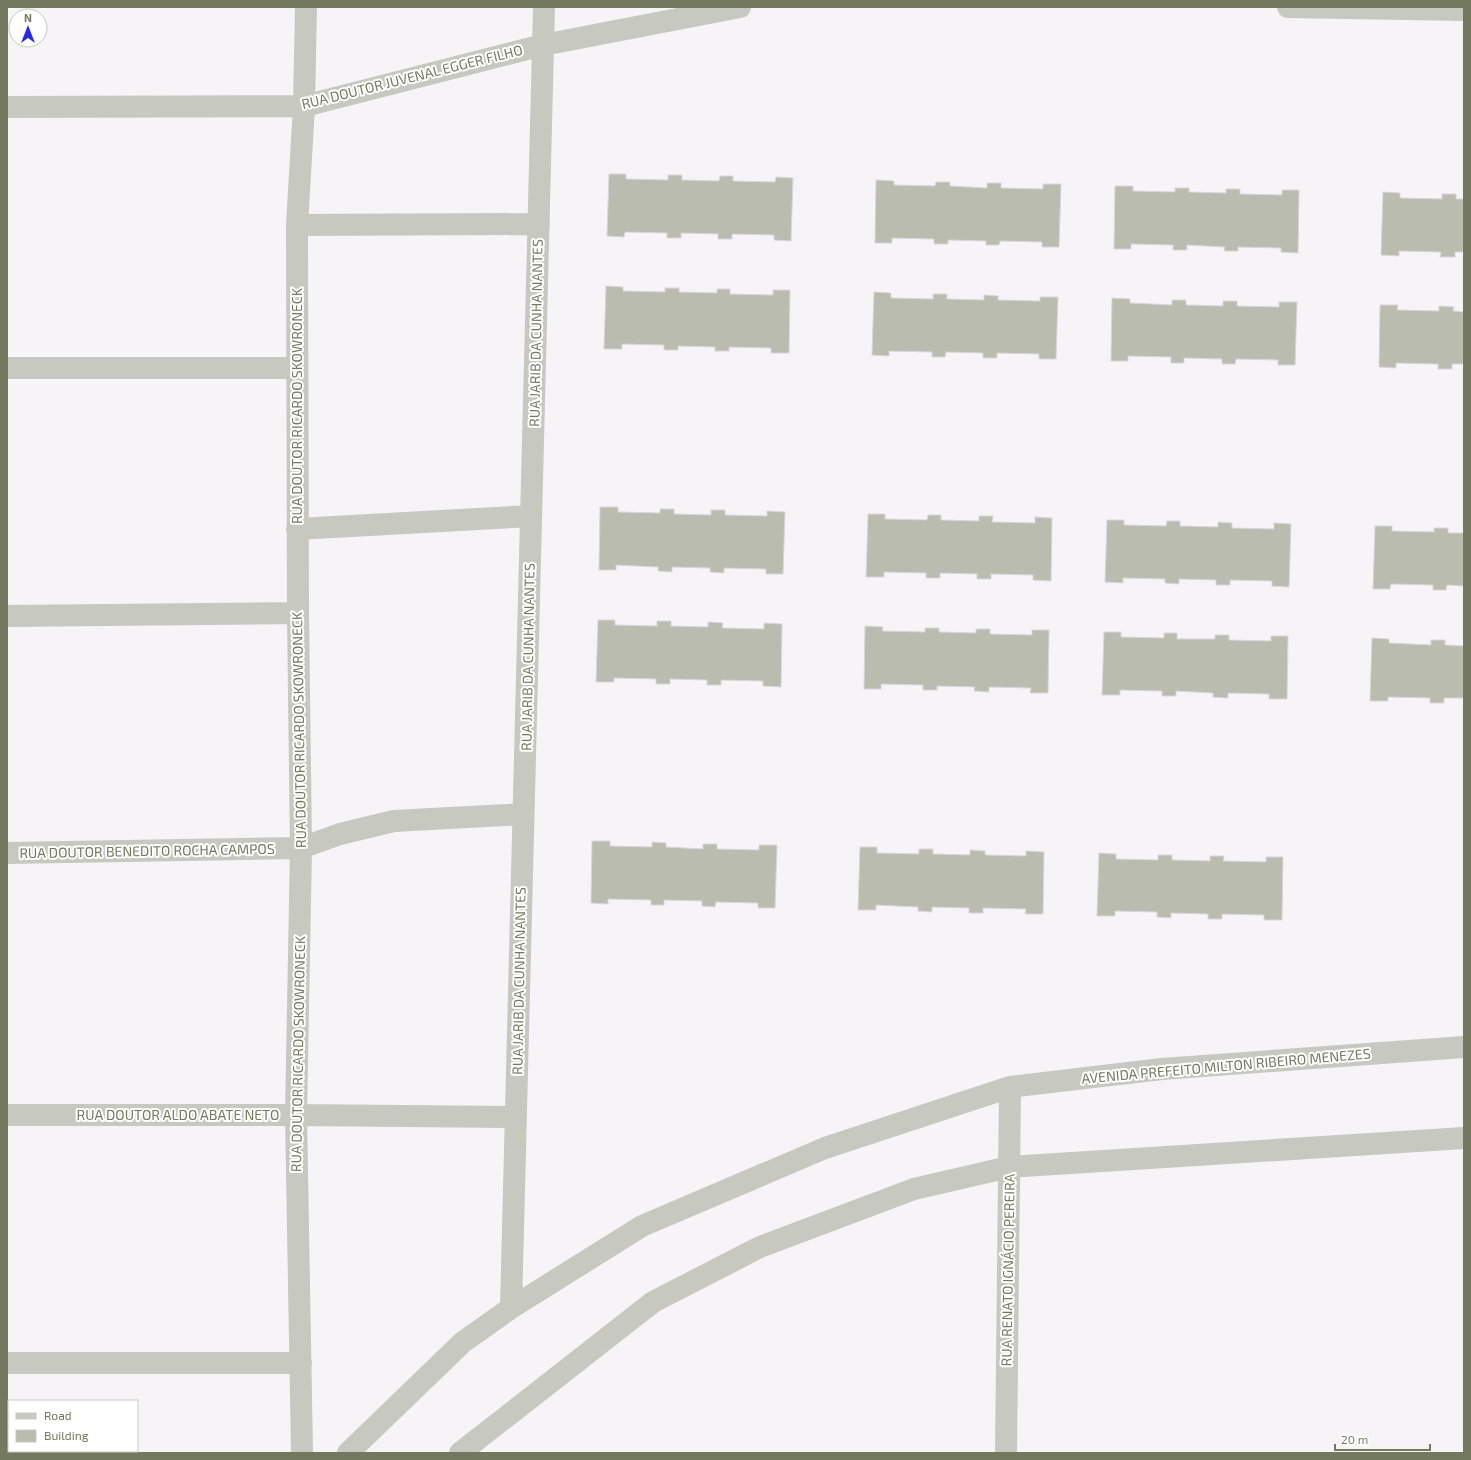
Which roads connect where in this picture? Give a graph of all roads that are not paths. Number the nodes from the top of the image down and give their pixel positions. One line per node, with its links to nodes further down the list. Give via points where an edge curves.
1 (306, 7): 7 (street, RUA DOUTOR RICARDO SKOWRONECK)
2 (544, 7): 6 (street, RUA JARIB DA CUNHA NANTES)
3 (740, 7): 6 (street, RUA DOUTOR JUVENAL EGGER FILHO)
4 (1288, 7): 5 (street)
5 (1464, 10)
6 (543, 45): 7 (street, RUA DOUTOR JUVENAL EGGER FILHO); 9 (street, RUA JARIB DA CUNHA NANTES)
7 (304, 106): 8 (street, RUA DOUTOR JUVENAL EGGER FILHO); 10 (street, RUA DOUTOR RICARDO SKOWRONECK)
8 (7, 107)
9 (538, 224): 10 (street); 13 (street, RUA JARIB DA CUNHA NANTES)
10 (296, 225): 12 (street, RUA DOUTOR RICARDO SKOWRONECK)
11 (7, 368): 12 (street)
12 (298, 368): 14 (street, RUA DOUTOR RICARDO SKOWRONECK)
13 (531, 516): 14 (street); 17 (street, RUA JARIB DA CUNHA NANTES)
14 (298, 529): 15 (street, RUA DOUTOR RICARDO SKOWRONECK)
15 (298, 613): 16 (street); 18 (street, RUA DOUTOR RICARDO SKOWRONECK)
16 (7, 616)
17 (523, 814): 18 (street, RUA DOUTOR BENEDITO ROCHA CAMPOS, via 394,821 340,834); 24 (street, RUA JARIB DA CUNHA NANTES)
18 (301, 848): 19 (street, RUA DOUTOR BENEDITO ROCHA CAMPOS); 23 (street, RUA DOUTOR RICARDO SKOWRONECK)
19 (7, 853)
20 (1464, 1047): 21 (street, AVENIDA PREFEITO MILTON RIBEIRO MENEZES, via 1162,1069)
21 (1010, 1087): 26 (street, RUA RENATO IGNÁCIO PEREIRA); 27 (street, AVENIDA PREFEITO MILTON RIBEIRO MENEZES, via 825,1148 642,1226)
22 (7, 1115): 23 (street, RUA DOUTOR ALDO ABATE NETO)
23 (296, 1115): 24 (street, RUA DOUTOR ALDO ABATE NETO); 29 (street, RUA DOUTOR RICARDO SKOWRONECK)
24 (516, 1117): 27 (street, RUA JARIB DA CUNHA NANTES)
25 (1464, 1138): 26 (street)
26 (1009, 1168): 32 (street, via 914,1189 760,1246 653,1302); 33 (street, RUA RENATO IGNÁCIO PEREIRA)
27 (511, 1308): 31 (street, AVENIDA PREFEITO MILTON RIBEIRO MENEZES, via 463,1342)
28 (7, 1363): 29 (street)
29 (301, 1363): 30 (street, RUA DOUTOR RICARDO SKOWRONECK)
30 (302, 1453)
31 (348, 1453)
32 (460, 1453)
33 (1006, 1453)

